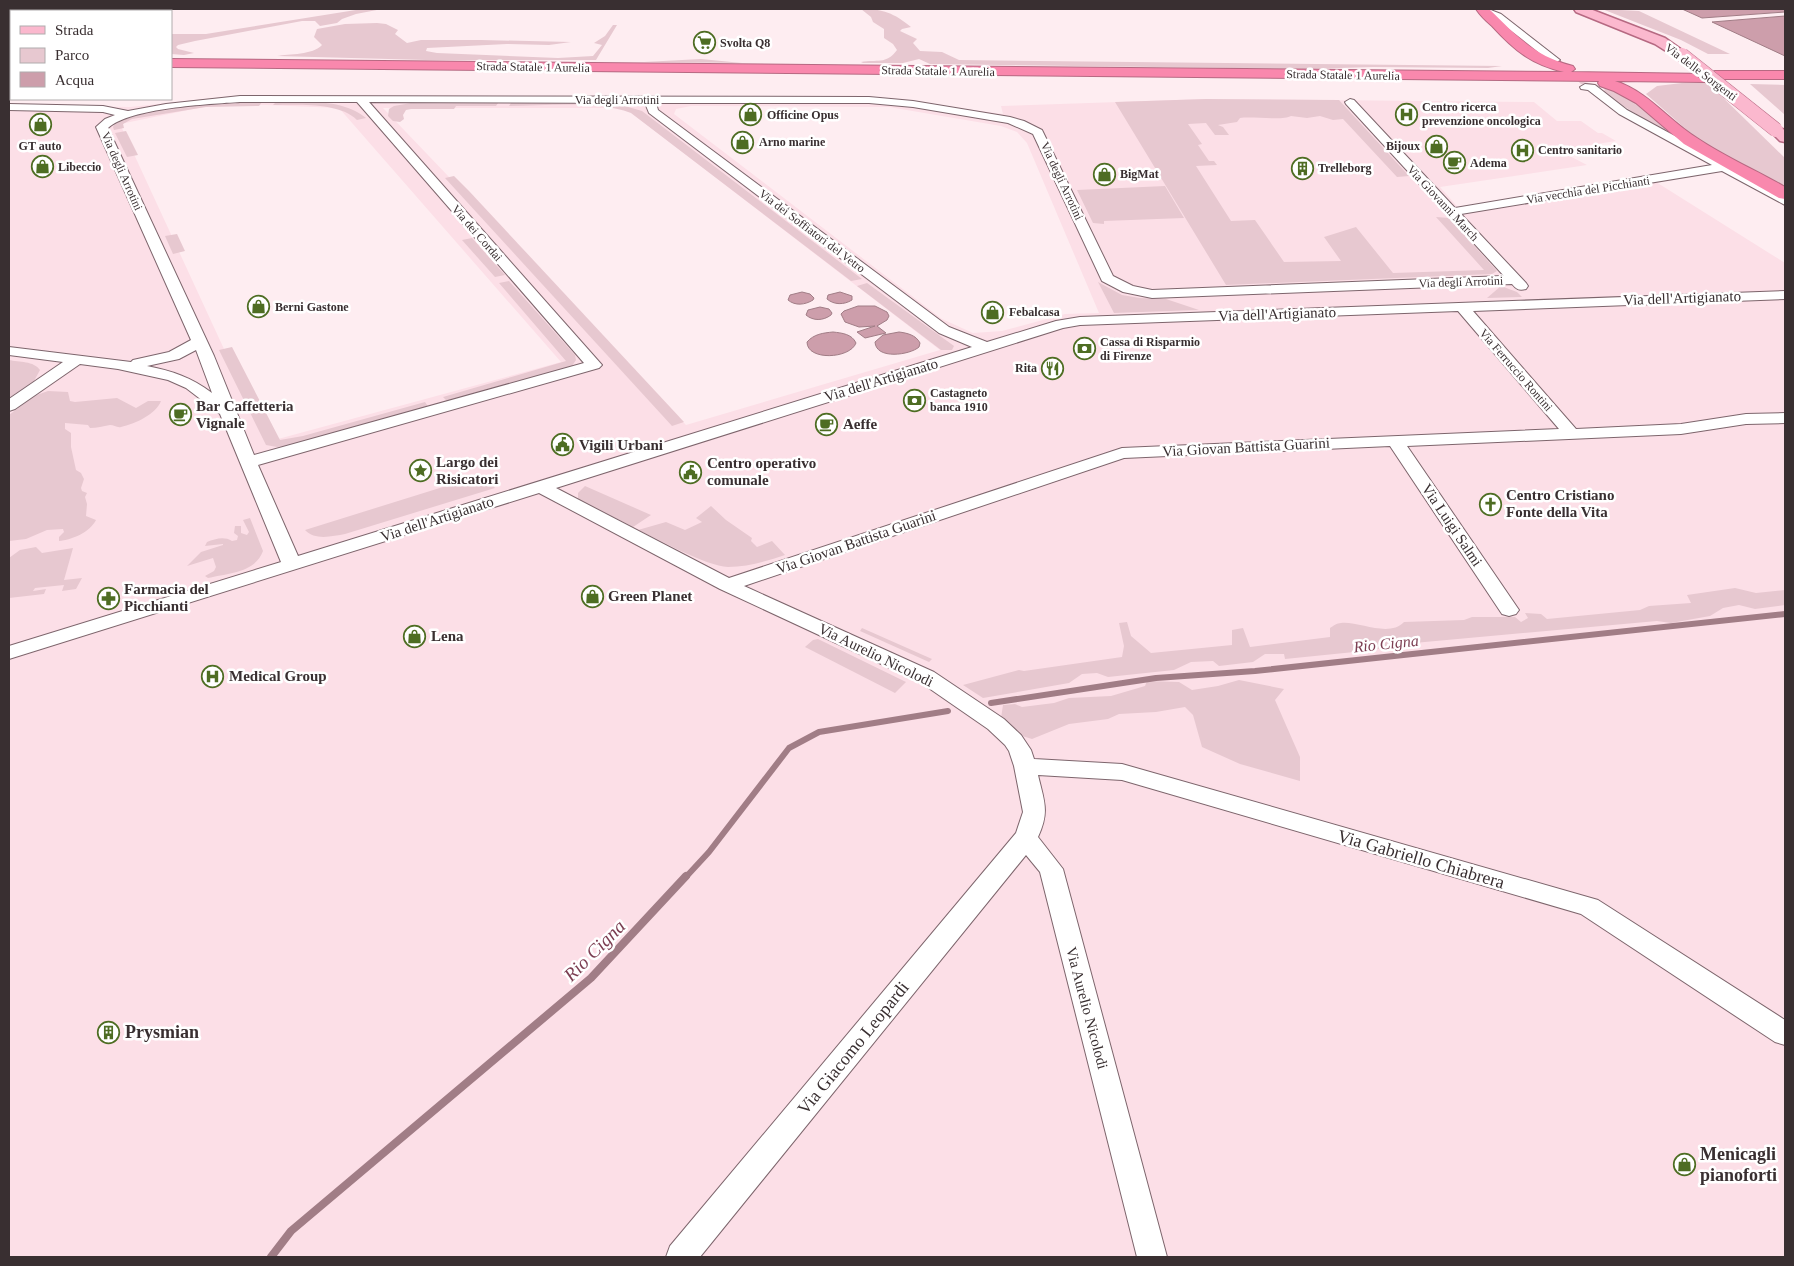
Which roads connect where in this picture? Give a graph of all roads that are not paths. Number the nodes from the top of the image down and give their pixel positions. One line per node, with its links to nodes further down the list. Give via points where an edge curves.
1 (1580, 9): 21 (main road, Via delle Sorgenti, bridge, via 1660,41)
2 (1483, 10): 3 (highway); 6 (street, via 1498,16)
3 (1526, 53): 7 (highway, via 1529,61 1520,67); 8 (highway, via 1554,66)
4 (172, 60): 7 (highway, Strada Statale 1 Aurelia)
5 (172, 60): 9 (highway, Strada Statale 1 Aurelia)
6 (1555, 60)
7 (1466, 72): 8 (highway, Strada Statale 1 Aurelia)
8 (1611, 74): 10 (highway, Strada Statale 1 Aurelia)
9 (1547, 76): 10 (highway, Strada Statale 1 Aurelia); 13 (highway, via 1602,82)
10 (1706, 77): 11 (highway, Strada Statale 1 Aurelia); 13 (highway, via 1646,82 1638,88)
11 (1785, 77)
12 (1585, 87): 22 (street, via 1591,87 1623,112)
13 (1639, 96): 23 (highway, via 1688,140)
14 (361, 100): 15 (street, Via degli Arrotini); 19 (street, Via degli Arrotini, via 232,99); 39 (street, Via dei Cordai, via 594,365)
15 (650, 100): 25 (street, Via degli Arrotini, via 887,101 1020,123 1041,135 1107,278 1116,286 1139,292); 30 (street, Via dei Soffiatori del Vetro, via 653,111 944,330)
16 (1350, 102): 24 (street, Via Giovanni March)
17 (9, 108): 18 (street)
18 (61, 108): 19 (street, via 112,110); 20 (street, via 86,112)
19 (126, 114): 20 (street, Via degli Arrotini)
20 (104, 122): 29 (street, Via degli Arrotini, via 102,127)
21 (1781, 134)
22 (1724, 168): 23 (street); 24 (street, Via vecchia del Picchianti)
23 (1784, 194)
24 (1452, 212): 25 (street, Via Giovanni March)
25 (1515, 280): 27 (street, Via Giovanni March)
26 (1785, 295): 27 (street, Via dell'Artigianato)
27 (1537, 304): 28 (street, Via dell'Artigianato)
28 (1462, 307): 30 (street, Via dell'Artigianato, via 1080,321); 37 (street, Via Ferruccio Rontini)
29 (198, 342): 33 (street, via 174,356 143,363); 35 (street, Via degli Arrotini)
30 (985, 347): 40 (street, Via dell'Artigianato)
31 (9, 352): 32 (street)
32 (76, 360): 33 (street); 34 (street)
33 (118, 364): 35 (street, via 173,376 192,385)
34 (9, 406)
35 (227, 412): 39 (street, Via degli Arrotini)
36 (1785, 418): 37 (street, Via Giovan Battista Guarini, via 1746,419 1681,429)
37 (1571, 433): 38 (street, Via Giovan Battista Guarini)
38 (1395, 441): 42 (street, Via Giovan Battista Guarini, via 1122,453); 43 (street, Via Luigi Salmi)
39 (248, 462): 41 (street, Via degli Arrotini)
40 (539, 486): 41 (street, Via dell'Artigianato); 42 (street, Via Aurelio Nicolodi)
41 (292, 565): 44 (street, Via dell'Artigianato)
42 (728, 585): 45 (street, Via Aurelio Nicolodi, via 910,669 944,688 996,724 1013,740)
43 (1509, 610)
44 (9, 653)
45 (1025, 766): 46 (street, Via Aurelio Nicolodi, via 1035,812); 47 (street, Via Gabriello Chiabrera, via 1122,772 1589,908)
46 (1026, 838): 48 (street, Via Giacomo Leopardi); 49 (street, Via Aurelio Nicolodi, via 1051,869)
47 (1785, 1034)
48 (681, 1257)
49 (1152, 1257)

